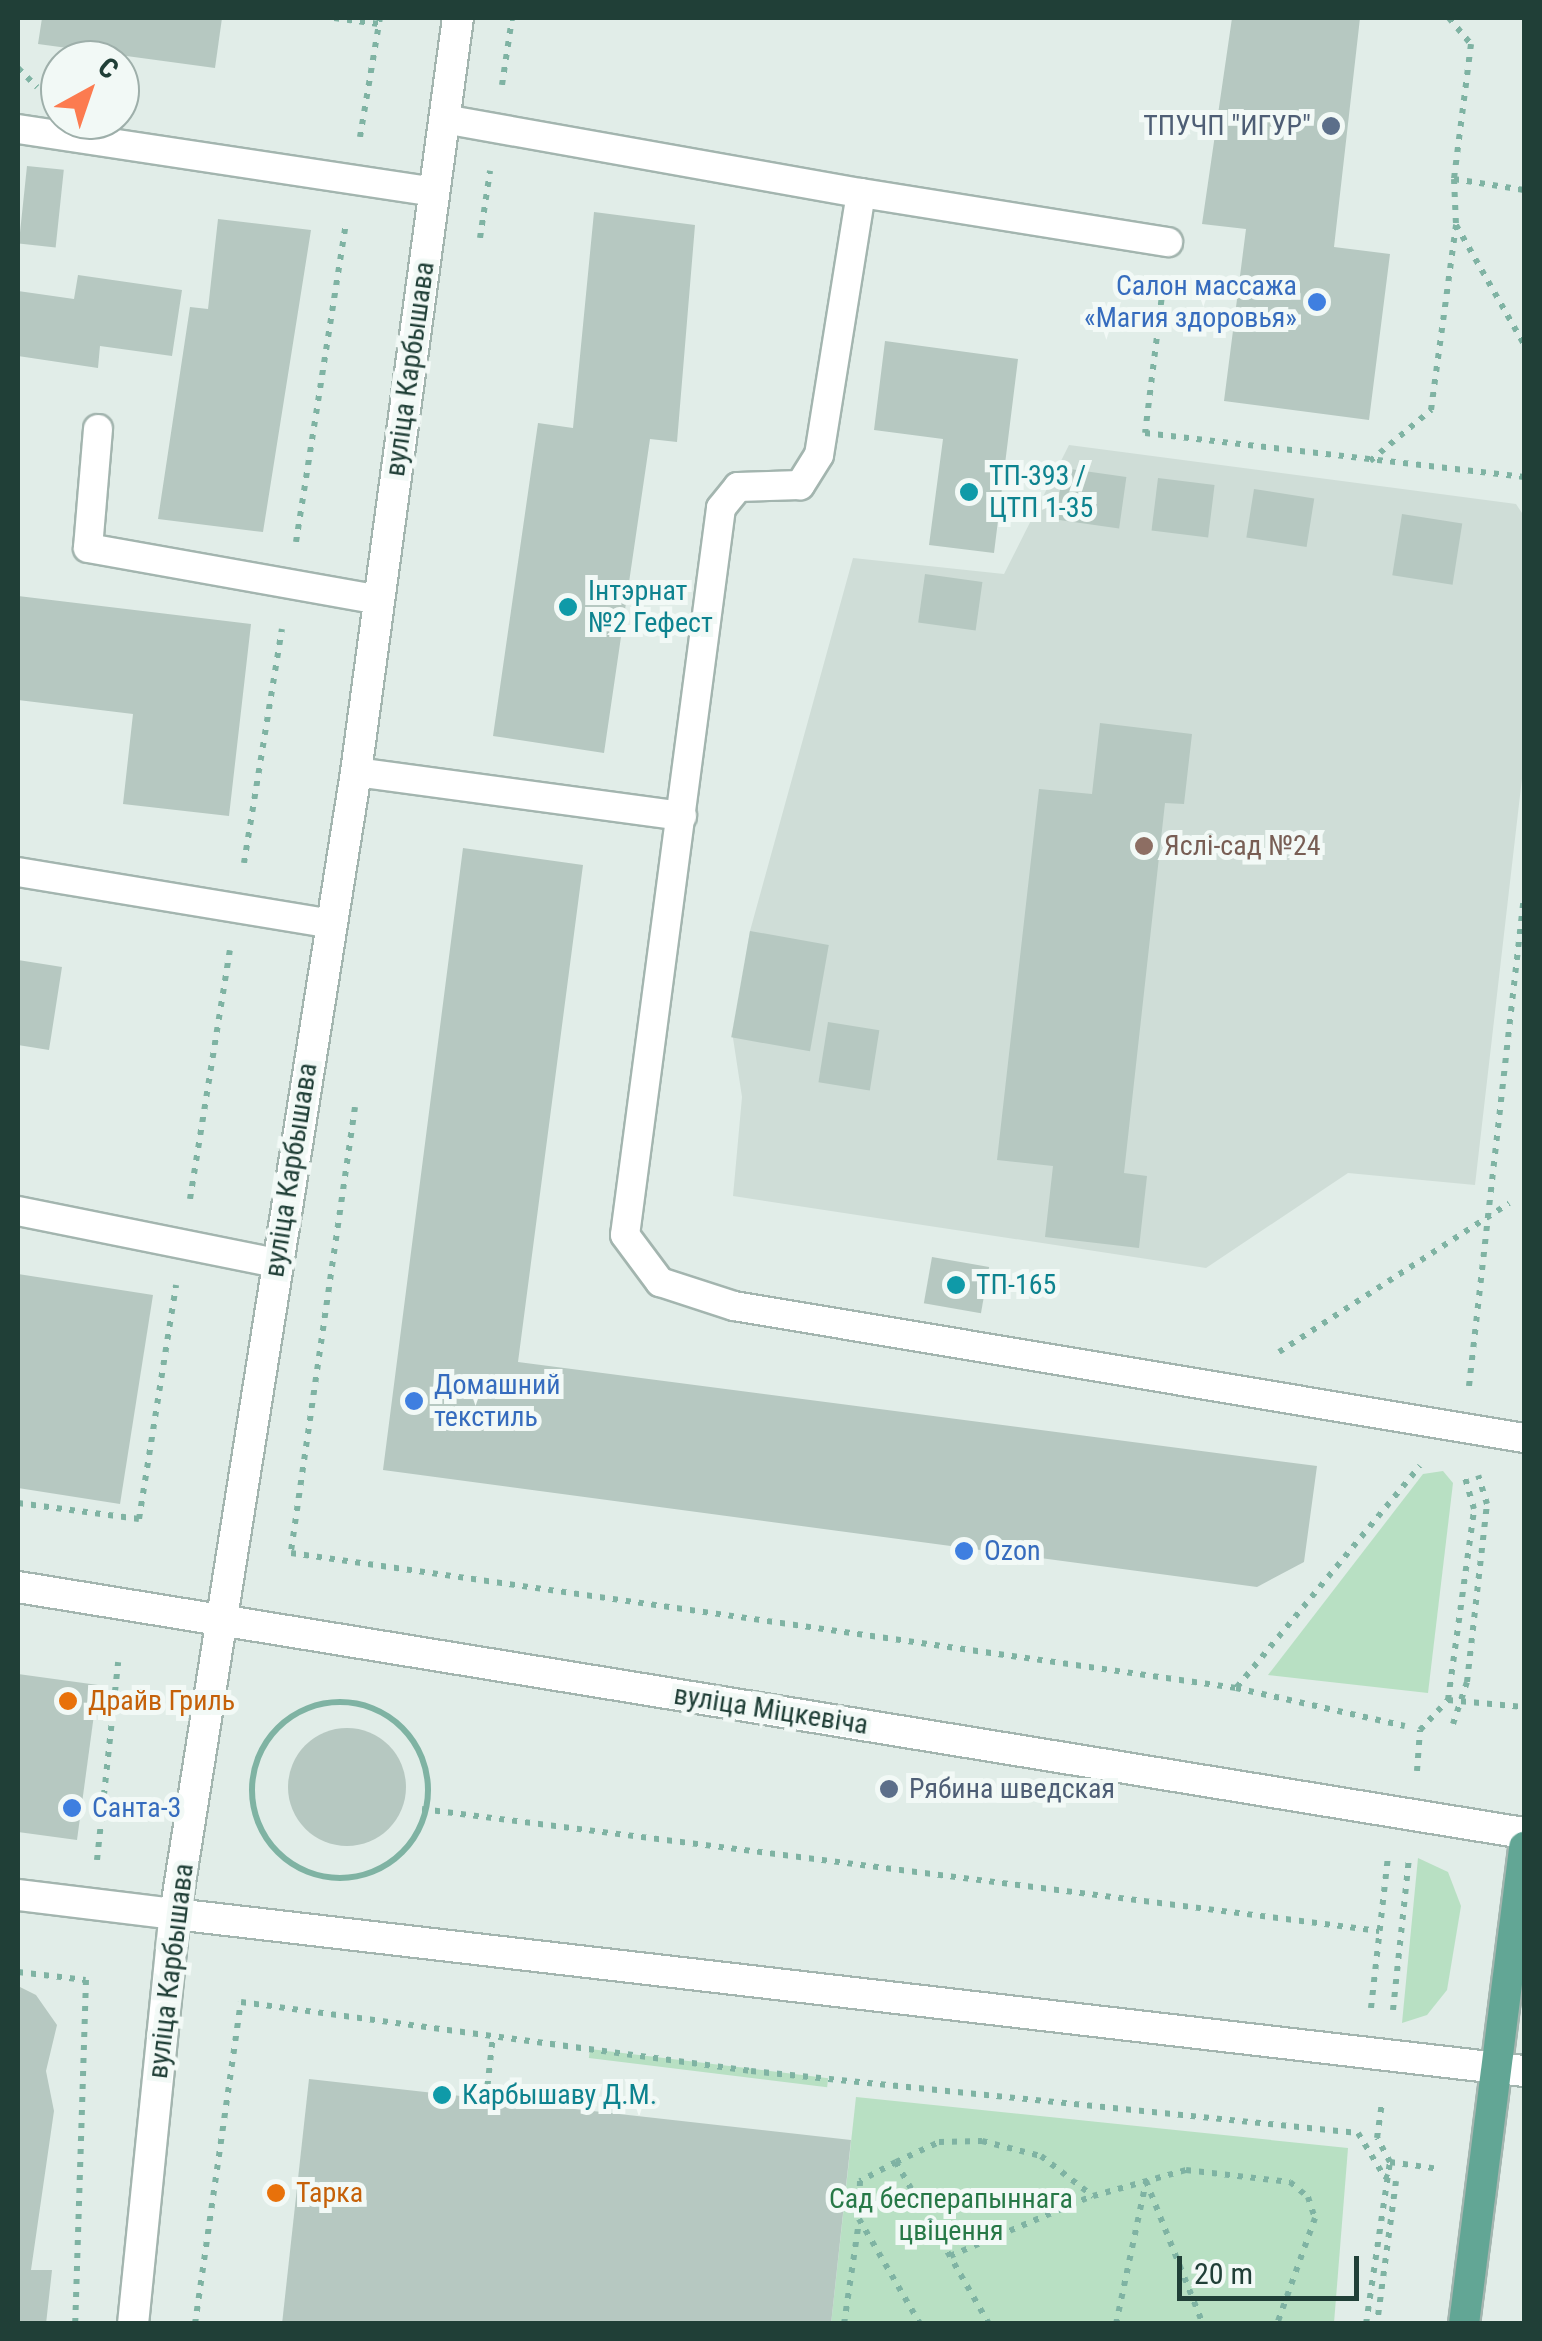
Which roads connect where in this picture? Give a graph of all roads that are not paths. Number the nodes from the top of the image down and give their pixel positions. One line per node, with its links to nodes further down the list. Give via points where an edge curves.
1 (458, 18): 2 (street, вуліца Карбышава)
2 (444, 119): 4 (street, вуліца Карбышава); 5 (lane)
3 (18, 129): 4 (lane)
4 (434, 192): 8 (street, вуліца Карбышава)
5 (860, 193): 6 (lane); 10 (lane, via 819,454 800,485 738,487 721,508)
6 (1168, 242)
7 (98, 429): 8 (lane, via 88,548)
8 (379, 600): 9 (street, вуліца Карбышава)
9 (356, 772): 10 (lane); 12 (street, вуліца Карбышава)
10 (682, 816): 15 (lane, via 626,1234 660,1282 734,1306)
11 (18, 872): 12 (lane)
12 (331, 924): 14 (street, вуліца Карбышава)
13 (18, 1211): 14 (lane)
14 (275, 1263): 17 (street, вуліца Карбышава)
15 (1524, 1438)
16 (18, 1587): 17 (street, вуліца Міцкевіча)
17 (218, 1622): 18 (street, вуліца Міцкевіча); 21 (street, вуліца Карбышава)
18 (1524, 1834)
19 (1524, 1847): 22 (main road)
20 (18, 1895): 21 (street)
21 (175, 1914): 22 (street); 23 (street, вуліца Карбышава)
22 (1510, 2070): 24 (main road)
23 (132, 2324)
24 (1464, 2324)

